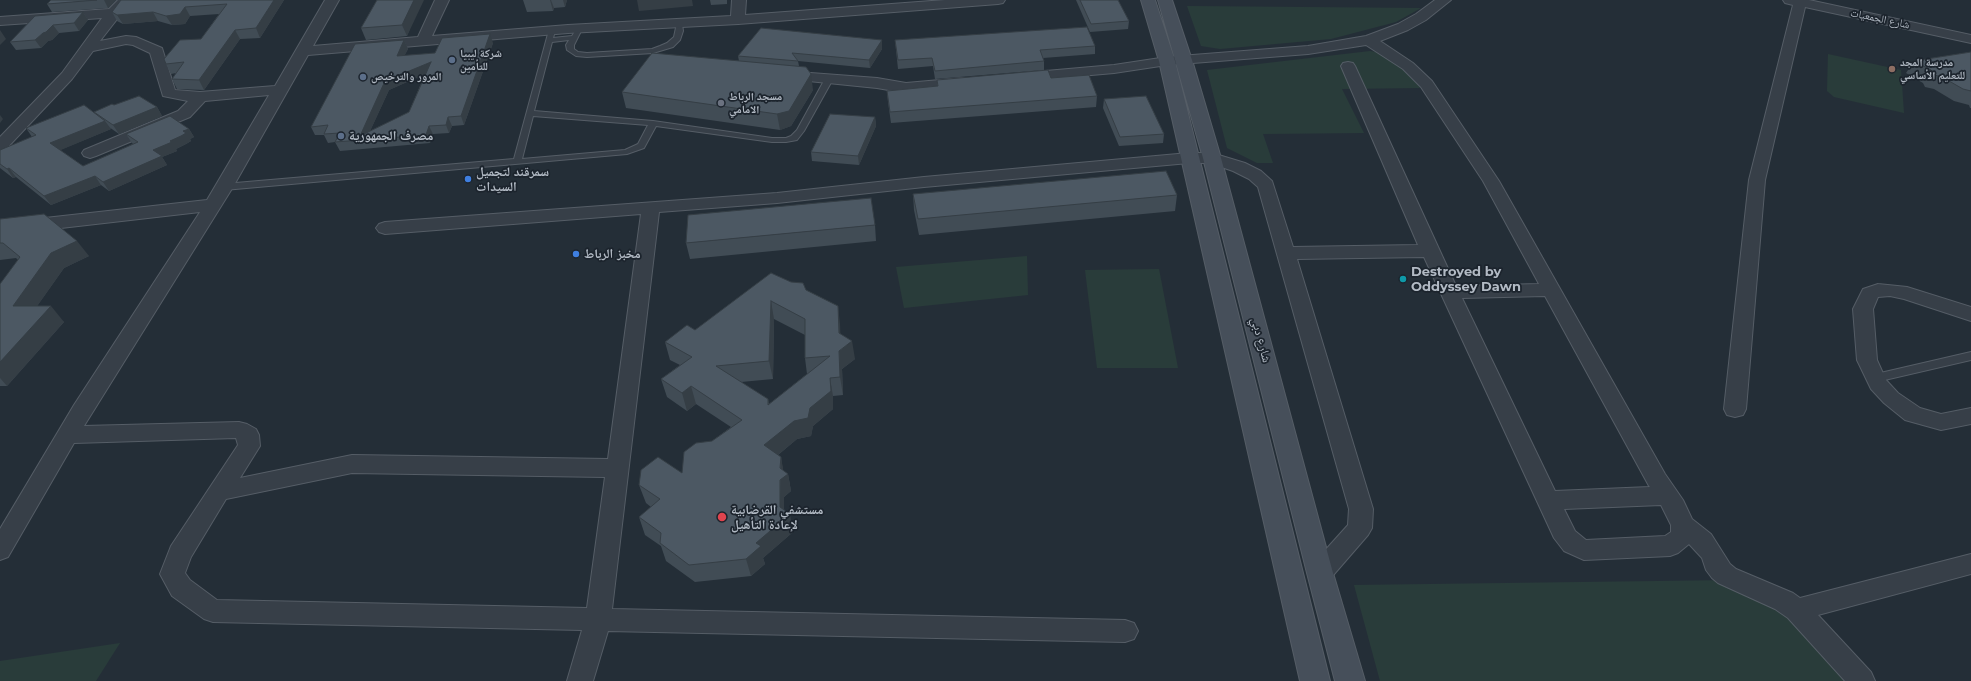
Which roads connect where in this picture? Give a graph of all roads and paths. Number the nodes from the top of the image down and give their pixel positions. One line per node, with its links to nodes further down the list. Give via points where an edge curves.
1 (125, 0): 11 (street)
2 (332, 0): 22 (street)
3 (442, 0): 19 (street)
4 (739, 0): 12 (street)
5 (998, 0): 12 (street)
6 (1148, 0): 23 (street, شارع دبي)
7 (1165, 0): 23 (street, شارع دبي)
8 (1444, 0): 18 (street, via 1421,17)
9 (1795, 1): 10 (street, شارع الجمعيات); 50 (street, via 1758,180)
10 (1822, 7): 17 (street, شارع الجمعيات); 20 (street, via 1864,23)
11 (113, 13): 13 (street); 21 (street)
12 (738, 20): 14 (street)
13 (0, 21)
14 (679, 24): 15 (street); 15 (lane, via 674,42 653,51 587,56 576,54 570,45)
15 (576, 34): 16 (street)
16 (550, 35): 19 (street); 31 (lane)
17 (1971, 39)
18 (1370, 40): 23 (street, via 1308,50); 45 (street, via 1408,66 1427,84 1491,181)
19 (423, 41): 22 (street)
20 (1971, 46)
21 (90, 47): 30 (street, via 126,40 136,41 157,51 168,93); 33 (street, via 67,76)
22 (303, 51): 29 (street)
23 (1176, 61): 27 (street); 35 (street, شارع دبي); 36 (street, شارع دبي)
24 (1348, 66): 43 (street)
25 (770, 73): 26 (street)
26 (829, 79): 28 (street, via 906,88); 32 (lane, via 794,138 772,140)
27 (1006, 79)
28 (975, 82)
29 (279, 90): 30 (street); 38 (street)
30 (200, 98): 34 (street, via 184,114)
31 (530, 113): 32 (lane); 37 (lane)
32 (653, 123): 37 (lane, via 644,142 633,151)
33 (0, 146)
34 (90, 153)
35 (1190, 158): 36 (street); 40 (street, via 777,198); 65 (street, شارع دبي)
36 (1212, 158): 44 (street, via 1255,175 1266,185); 60 (street, شارع دبي)
37 (517, 162): 38 (lane)
38 (224, 187): 39 (street)
39 (212, 205): 41 (street); 52 (street)
40 (651, 207): 42 (street); 53 (street)
41 (0, 228)
42 (385, 228)
43 (1430, 251): 44 (street); 46 (street)
44 (1286, 253): 60 (street, via 1361,509 1360,528)
45 (1552, 290): 46 (street); 55 (street)
46 (1449, 292): 56 (street)
47 (1971, 314): 49 (street, via 1907,293 1878,290 1870,293 1863,309 1867,360)
48 (1971, 356): 49 (lane)
49 (1876, 378): 51 (street, via 1891,398 1913,414 1941,422)
50 (1735, 409)
51 (1971, 416)
52 (68, 435): 54 (street, via 239,430 248,435 249,446); 58 (street)
53 (618, 468): 54 (street, via 352,464); 62 (street)
54 (219, 491): 62 (street, via 180,553 172,574 182,588 213,611)
55 (1668, 496): 56 (street); 57 (street)
56 (1548, 500): 57 (street, via 1566,538 1584,550 1670,546 1682,536)
57 (1683, 525): 61 (street, via 1703,542 1713,555 1720,571 1784,601)
58 (0, 550)
59 (1971, 564): 61 (street)
60 (1320, 573): 66 (street, شارع دبي)
61 (1797, 610): 67 (street)
62 (598, 620): 63 (street); 64 (street)
63 (1125, 631)
64 (580, 681)
65 (1316, 681)
66 (1350, 681)
67 (1862, 681)

